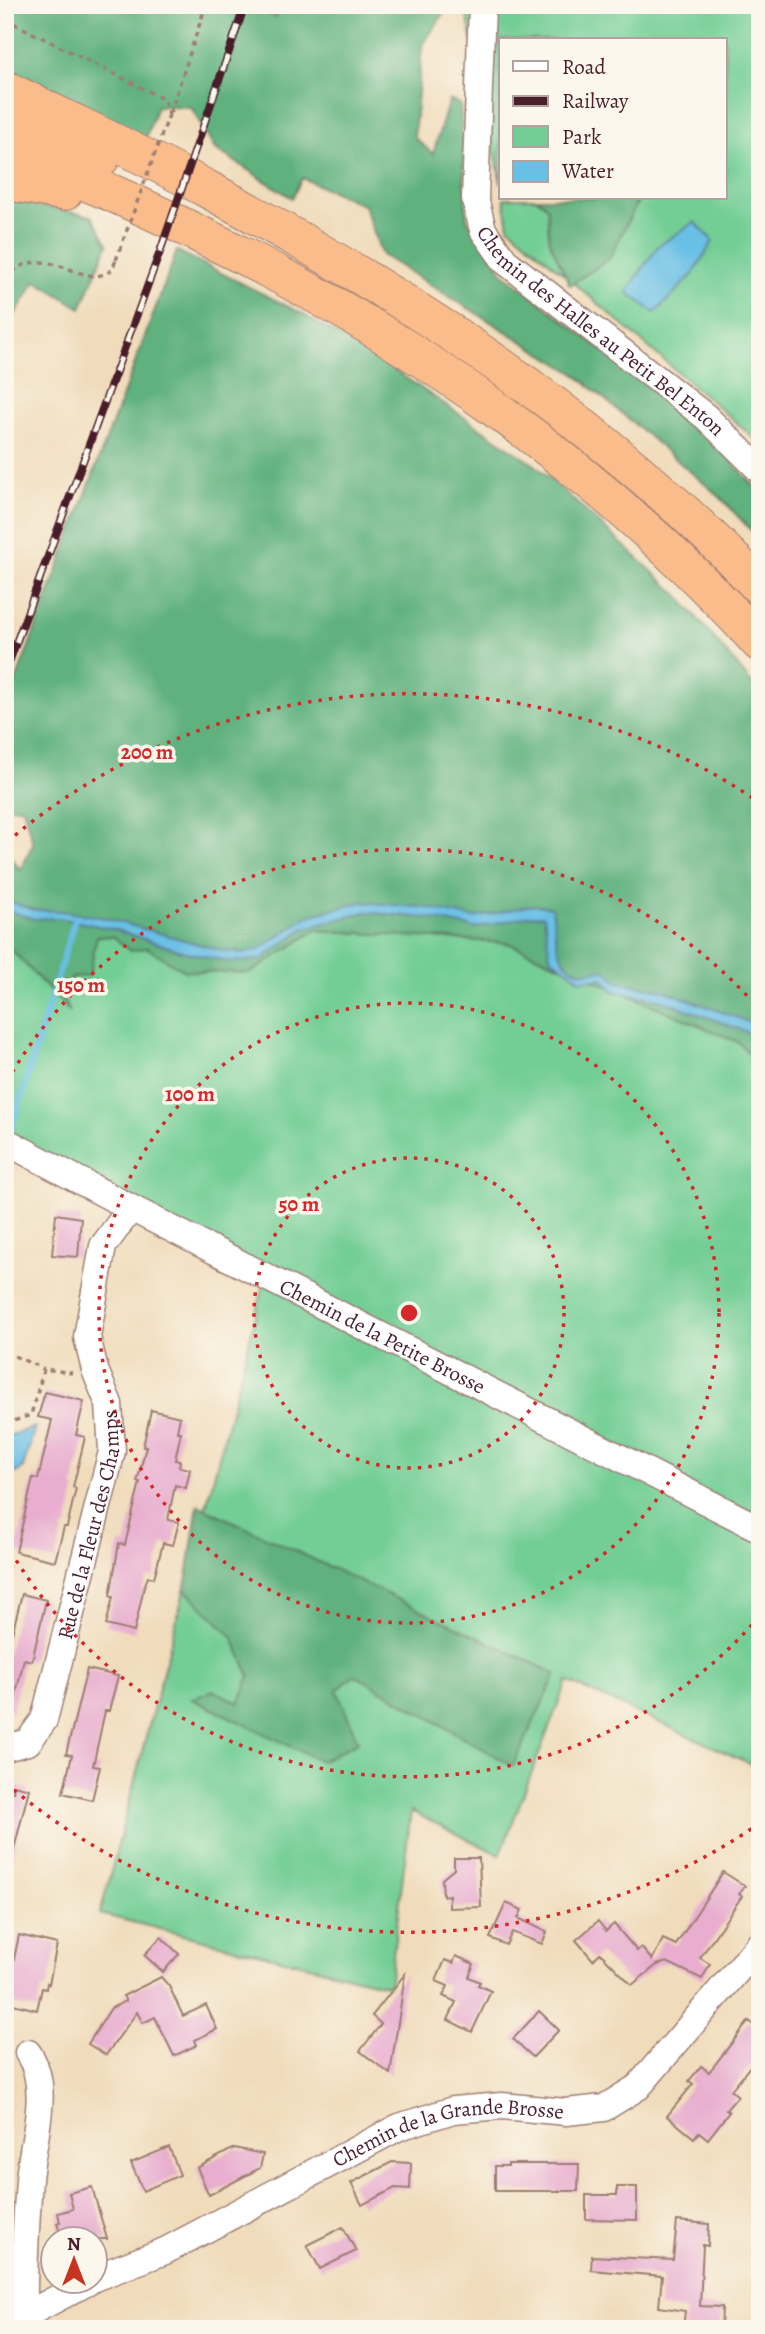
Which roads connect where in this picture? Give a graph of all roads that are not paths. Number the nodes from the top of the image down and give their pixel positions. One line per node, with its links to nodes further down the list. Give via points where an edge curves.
1 (481, 5): 8 (street, Chemin des Halles au Petit Bel Enton, via 475,198 482,230 505,261 706,416)
2 (5, 89): 6 (highway, via 207,189)
3 (5, 125): 6 (highway, via 102,158)
4 (5, 153): 7 (highway, via 115,193)
5 (5, 181): 7 (highway, via 118,207)
6 (305, 244): 9 (highway, via 434,320 568,414 683,511)
7 (255, 261): 10 (highway, via 423,359 550,449 680,561)
8 (760, 470)
9 (760, 587)
10 (760, 643)
11 (5, 1141): 12 (street, Chemin de la Petite Brosse)
12 (131, 1208): 13 (street, Chemin de la Petite Brosse); 14 (street, Rue de la Fleur des Champs, via 103,1246 87,1337 110,1404 112,1451 44,1720 28,1742)
13 (760, 1530)
14 (5, 1748)
15 (760, 1944): 17 (street, Chemin de la Grande Brosse, via 638,2087 604,2108 453,2110 399,2127 165,2252)
16 (27, 2053): 19 (street, via 36,2065 39,2107)
17 (108, 2273)
18 (61, 2296): 19 (street)
19 (15, 2321)

